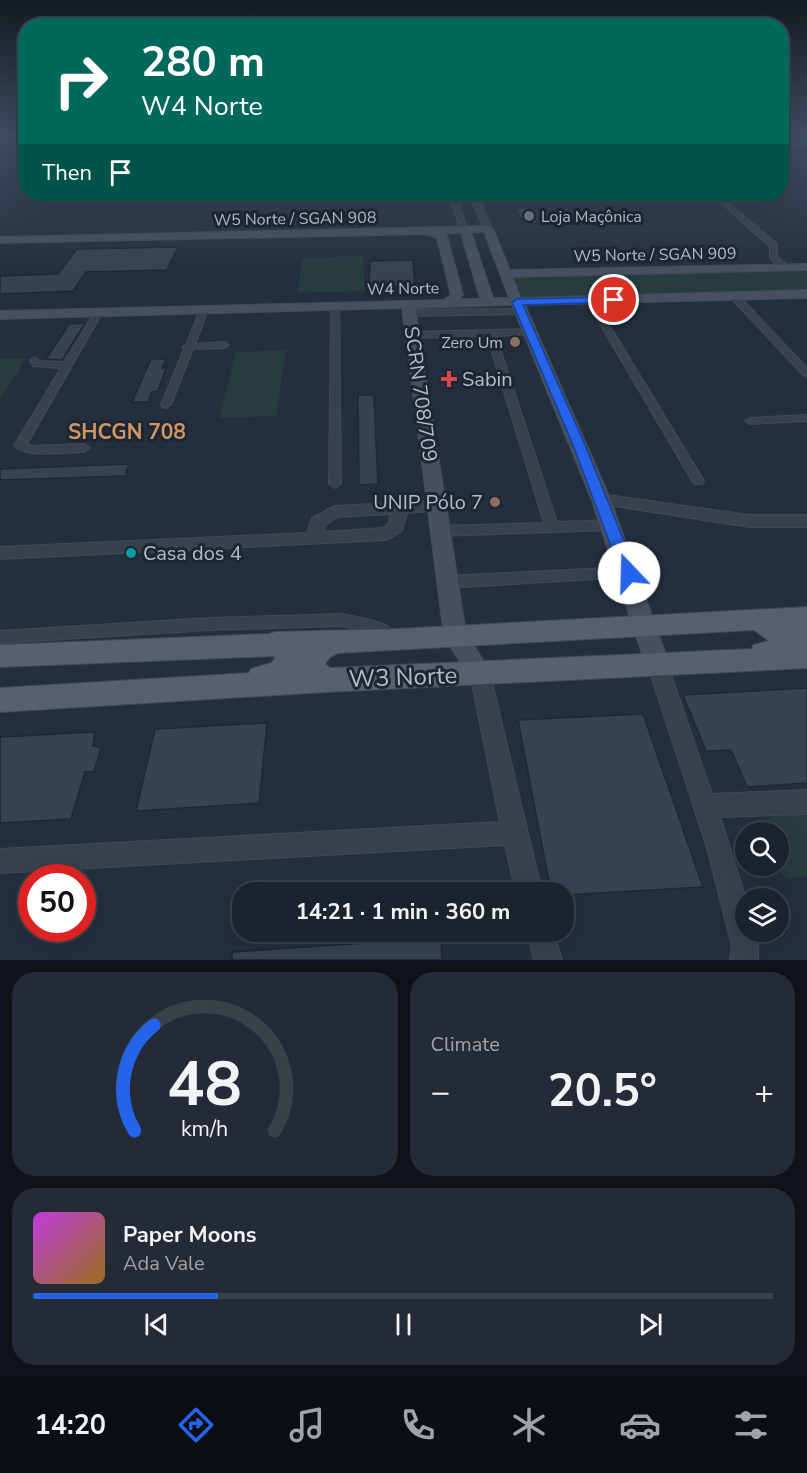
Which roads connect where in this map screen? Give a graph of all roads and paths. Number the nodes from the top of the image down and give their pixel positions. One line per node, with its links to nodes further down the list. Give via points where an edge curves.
1 (455, 201): 6 (street)
2 (476, 201): 4 (street)
3 (723, 201): 9 (street, via 774,246 773,256)
4 (488, 229): 6 (main road, W5 Norte / SGAN 908); 10 (main road)
5 (426, 230): 6 (main road, W5 Norte / SGAN 908); 7 (main road, W5 Norte / SGAN 908); 15 (main road, via 442,236 455,283 457,297)
6 (465, 230): 14 (main road)
7 (0, 240)
8 (807, 267): 9 (main road, W5 Norte / SGAN 909)
9 (785, 268): 10 (main road, W5 Norte / SGAN 909)
10 (504, 274): 17 (main road)
11 (807, 294): 12 (main road, W4 Norte)
12 (734, 296): 13 (main road, W4 Norte); 29 (street)
13 (590, 300): 17 (main road, W4 Norte); 34 (street)
14 (488, 303): 15 (main road, W4 Norte); 17 (main road, W4 Norte)
15 (442, 304): 18 (main road, W4 Norte)
16 (335, 306): 18 (main road, W4 Norte); 19 (main road, W4 Norte); 35 (street)
17 (519, 307): 18 (street, SCRN 708/709); 22 (main road)
18 (409, 309): 24 (main road, SCRN 708/709)
19 (204, 310): 20 (main road, W4 Norte); 26 (street)
20 (98, 314): 21 (main road, W4 Norte); 28 (street)
21 (0, 315)
22 (531, 332): 23 (street); 36 (main road)
23 (491, 333): 24 (street); 41 (street)
24 (412, 335): 37 (main road, SCRN 708/709)
25 (224, 345): 26 (street)
26 (187, 347): 30 (street)
27 (36, 360): 28 (street, via 41,366)
28 (67, 365): 33 (street, via 20,446 31,450)
29 (807, 374)
30 (166, 405)
31 (807, 418): 32 (street)
32 (750, 421)
33 (84, 448)
34 (698, 482)
35 (335, 484)
36 (600, 499): 39 (street, via 749,521); 40 (main road)
37 (436, 506): 38 (street); 42 (main road, SCRN 708/709)
38 (400, 507): 43 (street, via 396,526 387,534); 43 (street, via 328,514 316,525)
39 (807, 521)
40 (611, 525): 41 (street); 45 (main road)
41 (552, 527): 42 (street)
42 (439, 531): 46 (main road, SCRN 708/709)
43 (317, 539): 44 (street)
44 (0, 553)
45 (629, 573): 46 (street); 49 (main road)
46 (446, 582): 50 (main road, SCRN 708/709)
47 (807, 617): 48 (main road, W3 Norte); 55 (main road, via 800,629)
48 (755, 619): 49 (main road, W3 Norte); 58 (main road, via 778,632 783,645)
49 (646, 627): 50 (main road, W3 Norte); 59 (main road)
50 (455, 636): 52 (main road, W3 Norte); 60 (main road)
51 (0, 637): 52 (street, via 342,620 375,628)
52 (397, 640): 53 (main road, W3 Norte)
53 (341, 641): 54 (main road, W3 Norte); 61 (main road, via 318,650 314,657 313,671)
54 (275, 643): 56 (main road, W3 Norte); 62 (main road, via 288,653 288,663 281,672)
55 (807, 643)
56 (0, 656)
57 (807, 657): 58 (main road, W3 Norte)
58 (730, 661): 59 (main road, W3 Norte)
59 (657, 663): 60 (main road, W3 Norte); 65 (street)
60 (480, 674): 61 (main road, W3 Norte); 66 (street)
61 (327, 680): 62 (main road, W3 Norte)
62 (216, 687): 63 (main road, W3 Norte)
63 (0, 700)
64 (807, 802): 65 (street)
65 (704, 806): 71 (street, via 745,946)
66 (512, 833): 67 (street); 68 (street)
67 (0, 861)
68 (526, 882)
69 (543, 942): 70 (street)
70 (548, 960)
71 (744, 960)

